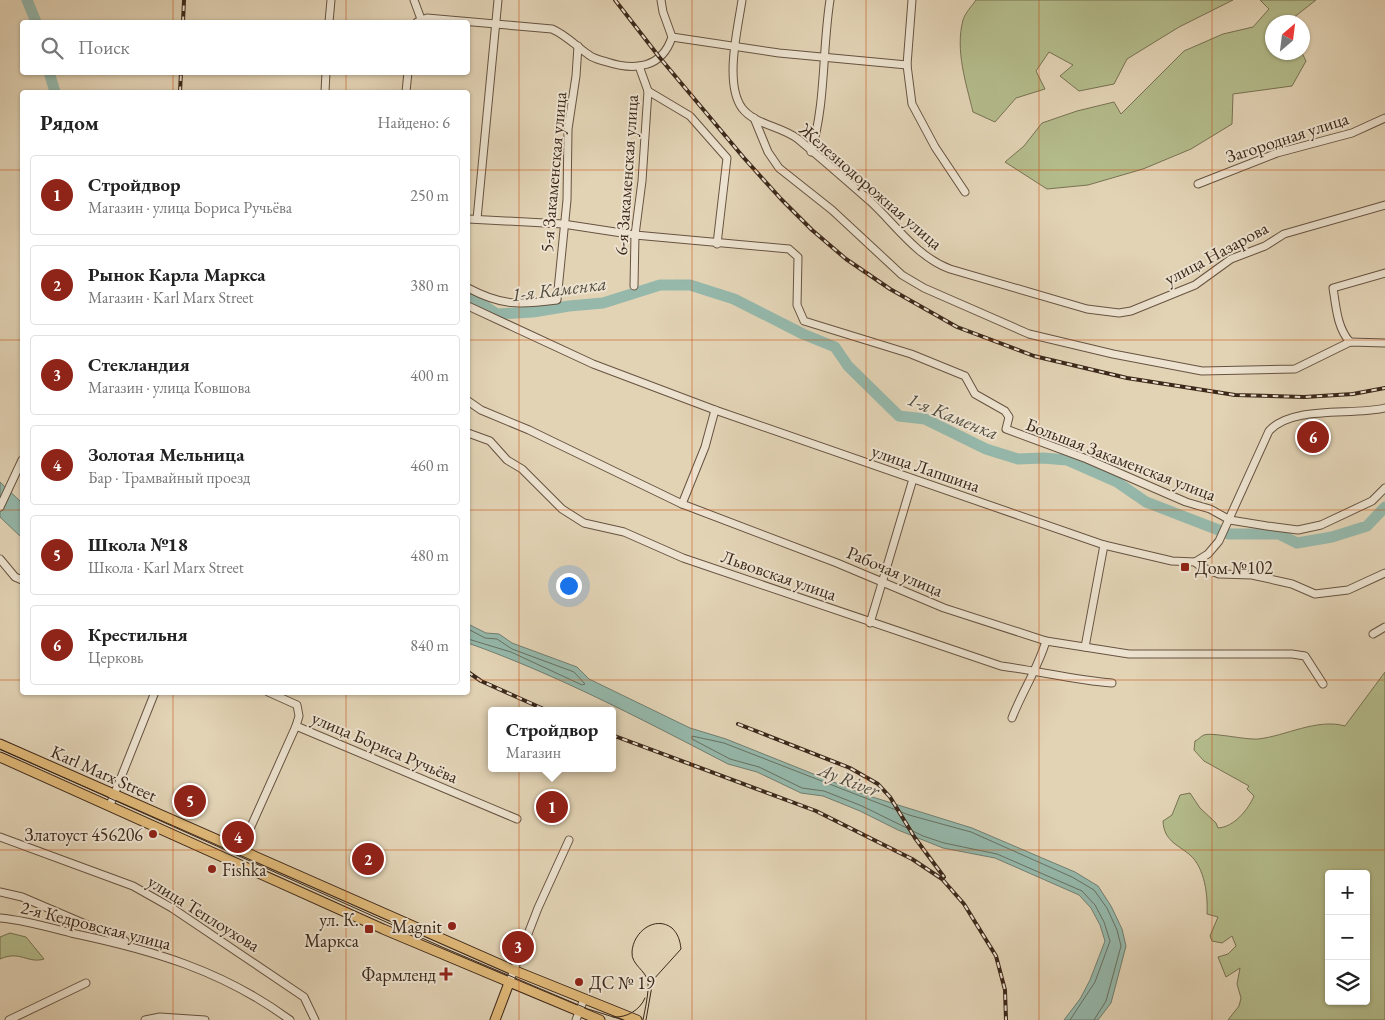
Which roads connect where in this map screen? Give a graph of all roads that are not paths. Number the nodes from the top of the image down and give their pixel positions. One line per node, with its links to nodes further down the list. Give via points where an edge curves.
1 (331, 0): 8 (street)
2 (414, 0): 9 (street)
3 (498, 0): 13 (street)
4 (661, 0): 14 (street)
5 (742, 0): 16 (street)
6 (830, 0): 17 (street)
7 (912, 0): 18 (street)
8 (329, 20)
9 (419, 20)
10 (422, 20): 11 (street)
11 (455, 20)
12 (470, 21): 13 (street)
13 (497, 23): 15 (street, via 552,29); 32 (street)
14 (672, 37): 16 (street); 19 (street, via 663,55 647,66)
15 (578, 46): 19 (street, via 591,56 624,67); 33 (street, 5-я Закаменская улица, via 568,130 567,200)
16 (735, 46): 17 (street); 25 (street, via 736,93 742,108)
17 (823, 58): 18 (street); 27 (street, via 821,114)
18 (908, 65): 29 (street, via 912,104)
19 (639, 66): 24 (street, 6-я Закаменская улица)
20 (326, 75): 22 (street)
21 (408, 75): 23 (street)
22 (325, 90)
23 (406, 90)
24 (648, 91): 34 (street, 6-я Закаменская улица); 35 (street, via 690,116 726,158)
25 (754, 118): 27 (street, Железнодорожная улица, via 786,132); 41 (street, via 768,152 779,168 832,210 902,275 924,288 1029,334 1202,371 1295,369)
26 (1385, 118): 28 (street, Загородная улица, via 1352,133 1269,156)
27 (811, 152): 40 (street, Железнодорожная улица, via 938,265 1087,310)
28 (1198, 184)
29 (965, 192)
30 (1385, 205): 40 (street, улица Назарова, via 1284,234 1265,246 1231,258 1195,285)
31 (470, 219): 32 (street)
32 (477, 219): 33 (street)
33 (563, 224): 34 (street); 38 (street, 5-я Закаменская улица, via 557,300 520,305 488,299)
34 (635, 235): 35 (street); 37 (street, 6-я Закаменская улица)
35 (716, 244): 52 (street, Большая Закаменская улица, via 789,249 798,257 797,305 804,321 911,354 965,376 975,394 1005,410 1009,417 1006,429 1087,459 1186,502 1210,508)
36 (1385, 273): 41 (street, via 1333,288 1337,312)
37 (634, 286)
38 (470, 289)
39 (470, 307): 45 (street, улица Лапшина, via 593,364)
40 (1120, 313)
41 (1350, 342): 42 (street)
42 (1385, 344)
43 (470, 402): 50 (street, Рабочая улица)
44 (1385, 408): 52 (street, via 1292,416 1276,424 1269,431)
45 (715, 410): 48 (street, улица Лапшина); 50 (street, via 705,447)
46 (470, 434): 61 (street, Львовская улица, via 490,441 562,509 584,522 624,532 684,558)
47 (20, 464): 51 (street)
48 (913, 479): 53 (street, улица Лапшина); 60 (street)
49 (1385, 488): 52 (street, Большая Закаменская улица, via 1372,500 1348,513 1321,525 1298,530)
50 (682, 504): 60 (street, Рабочая улица)
51 (0, 506)
52 (1230, 520): 55 (street, via 1219,541 1208,554)
53 (1104, 545): 55 (street, улица Лапшина, via 1172,561); 65 (street)
54 (0, 559): 58 (street)
55 (1195, 562): 57 (street, улица Лапшина, via 1219,574 1252,575 1292,584 1315,594 1348,590)
56 (0, 570): 58 (street)
57 (1385, 573)
58 (15, 577): 59 (street)
59 (20, 579)
60 (884, 582): 61 (street); 64 (street, Рабочая улица, via 944,608)
61 (870, 623): 66 (street, Львовская улица, via 1001,666)
62 (1385, 628): 63 (street)
63 (1374, 634)
64 (1046, 641): 65 (street, Рабочая улица); 66 (street, via 1042,656)
65 (1086, 647): 68 (street, Рабочая улица, via 1129,654 1305,656)
66 (1032, 670): 67 (street, Львовская улица, via 1062,678); 71 (street)
67 (1112, 683)
68 (1323, 684)
69 (154, 695): 75 (street)
70 (275, 695): 72 (street, улица Бориса Ручьёва, via 297,705 299,716)
71 (1012, 718)
72 (296, 726): 77 (street, улица Бориса Ручьёва); 80 (street)
73 (0, 744): 75 (main road, Karl Marx Street)
74 (0, 757): 76 (main road, Karl Marx Street)
75 (113, 795): 76 (street); 80 (main road, Karl Marx Street)
76 (110, 806): 86 (main road, Karl Marx Street)
77 (518, 819)
78 (0, 837): 93 (street, улица Теплоухова, via 133,886 172,908 304,997)
79 (569, 840): 84 (street)
80 (240, 851): 84 (main road, Karl Marx Street)
81 (0, 892): 83 (street, via 22,897)
82 (0, 918): 83 (street, 2-я Кедровская улица)
83 (140, 948): 92 (street, 2-я Кедровская улица, via 208,972 262,1000)
84 (513, 970): 86 (street); 87 (main road, Karl Marx Street)
85 (86, 982): 89 (street)
86 (509, 983): 88 (main road, Karl Marx Street); 94 (main road)
87 (584, 998): 88 (street); 96 (main road, Karl Marx Street)
88 (578, 1016): 95 (main road, Karl Marx Street)
89 (8, 1020)
90 (145, 1020): 91 (street, via 160,1016)
91 (205, 1020)
92 (290, 1020)
93 (315, 1020)
94 (495, 1020)
95 (600, 1020)
96 (637, 1020)

